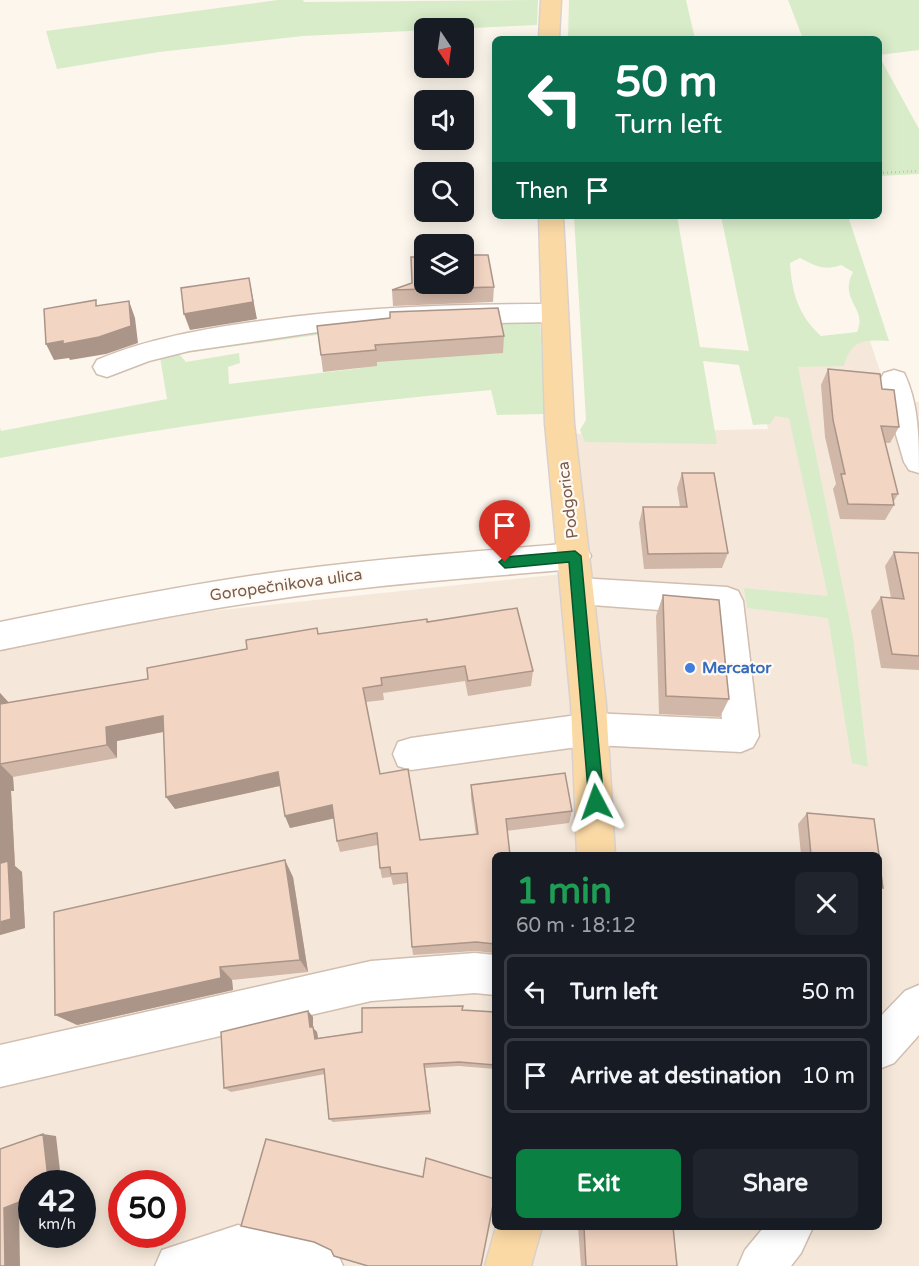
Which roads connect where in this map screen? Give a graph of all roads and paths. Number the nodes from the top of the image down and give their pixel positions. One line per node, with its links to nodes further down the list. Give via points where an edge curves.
1 (550, 0): 2 (main road)
2 (549, 36)
3 (919, 171): 4 (path)
4 (882, 173)
5 (551, 219): 6 (main road, Podgorica)
6 (555, 313): 7 (street, via 318,322 175,343 137,353); 10 (main road, Podgorica, via 562,451)
7 (107, 367)
8 (894, 380): 9 (street)
9 (919, 462)
10 (575, 556): 11 (main road, Podgorica); 12 (street, Goropečnikova ulica, via 265,587)
11 (579, 591): 13 (main road, Podgorica); 13 (street, via 727,601 741,736)
12 (0, 636)
13 (591, 729): 14 (street); 15 (main road, Podgorica)
14 (411, 754)
15 (596, 852)
16 (492, 975): 19 (street, via 371,981)
17 (919, 1005): 18 (street)
18 (882, 1045)
19 (0, 1066)
20 (518, 1230): 24 (main road)
21 (788, 1230): 25 (street)
22 (178, 1266): 23 (street, via 238,1248)
23 (320, 1266)
24 (508, 1266)
25 (761, 1266)

